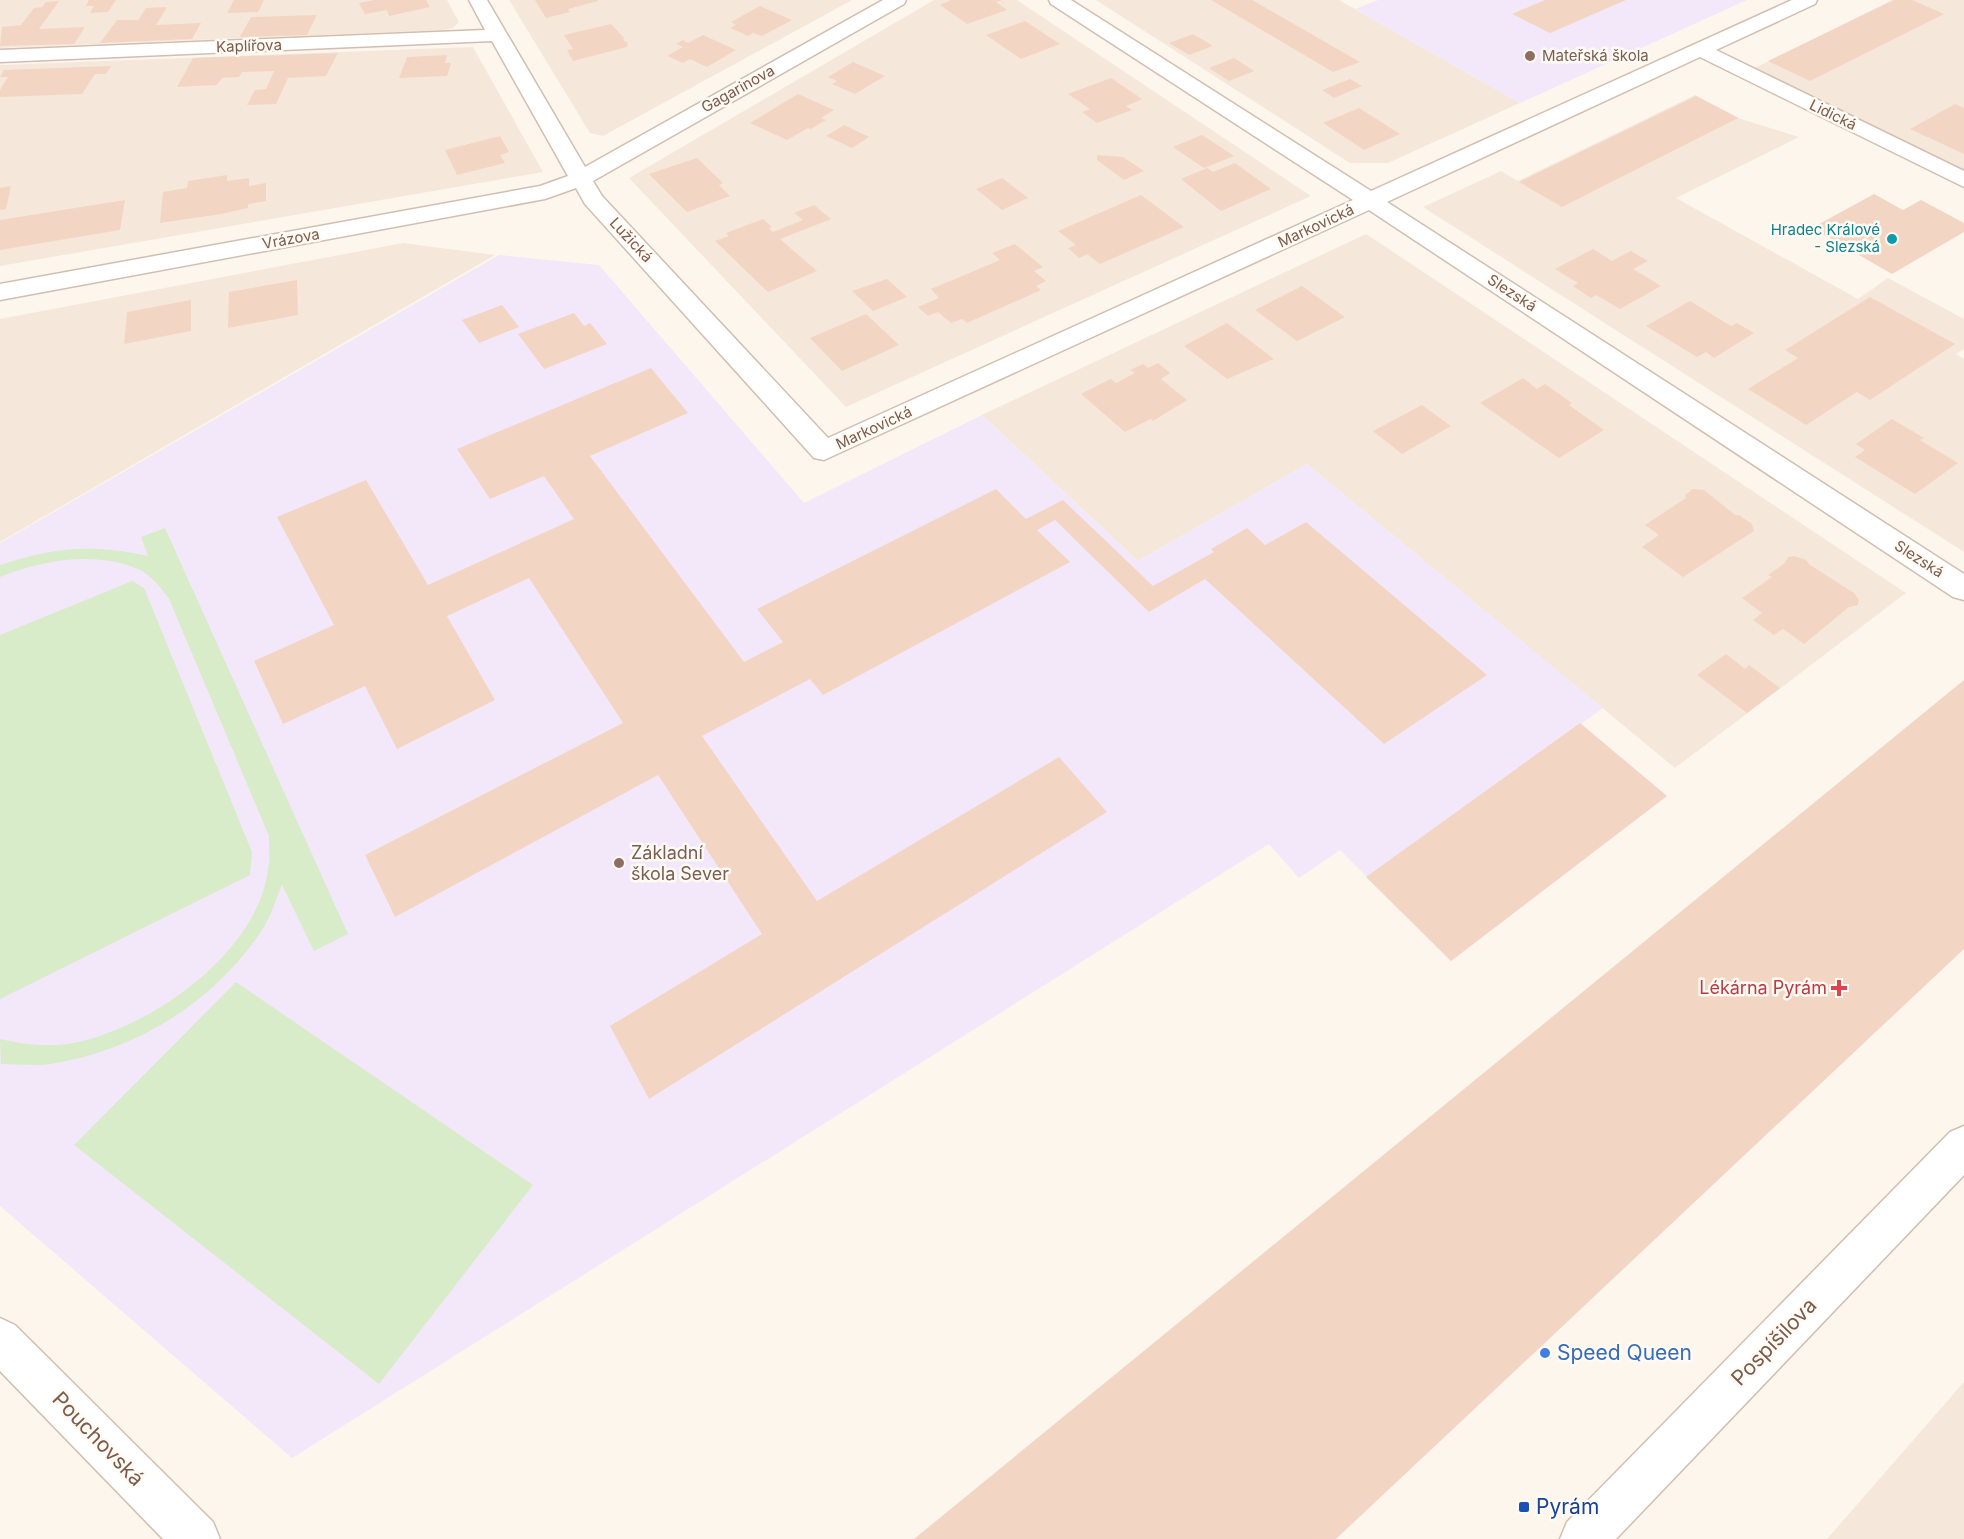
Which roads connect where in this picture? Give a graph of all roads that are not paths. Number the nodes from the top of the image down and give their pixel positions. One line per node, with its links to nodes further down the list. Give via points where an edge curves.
1 (478, 0): 5 (street, Lužická)
2 (897, 0): 8 (street, Gagarinova)
3 (1058, 0): 10 (street, Slezská)
4 (1808, 0): 6 (street, Markovická)
5 (498, 35): 7 (street, Kaplířova); 8 (street, Lužická)
6 (1701, 50): 9 (street, Lidická); 10 (street, Markovická)
7 (0, 56)
8 (579, 179): 11 (street, Vrázova, via 530,195); 12 (street, Lužická)
9 (1964, 180)
10 (1371, 201): 12 (street, Markovická); 13 (street, Slezská)
11 (0, 292)
12 (824, 451)
13 (1964, 589)
14 (1964, 1146): 17 (street, Pospíšilova)
15 (0, 1340): 16 (street, Pouchovská)
16 (196, 1539)
17 (1584, 1539)

